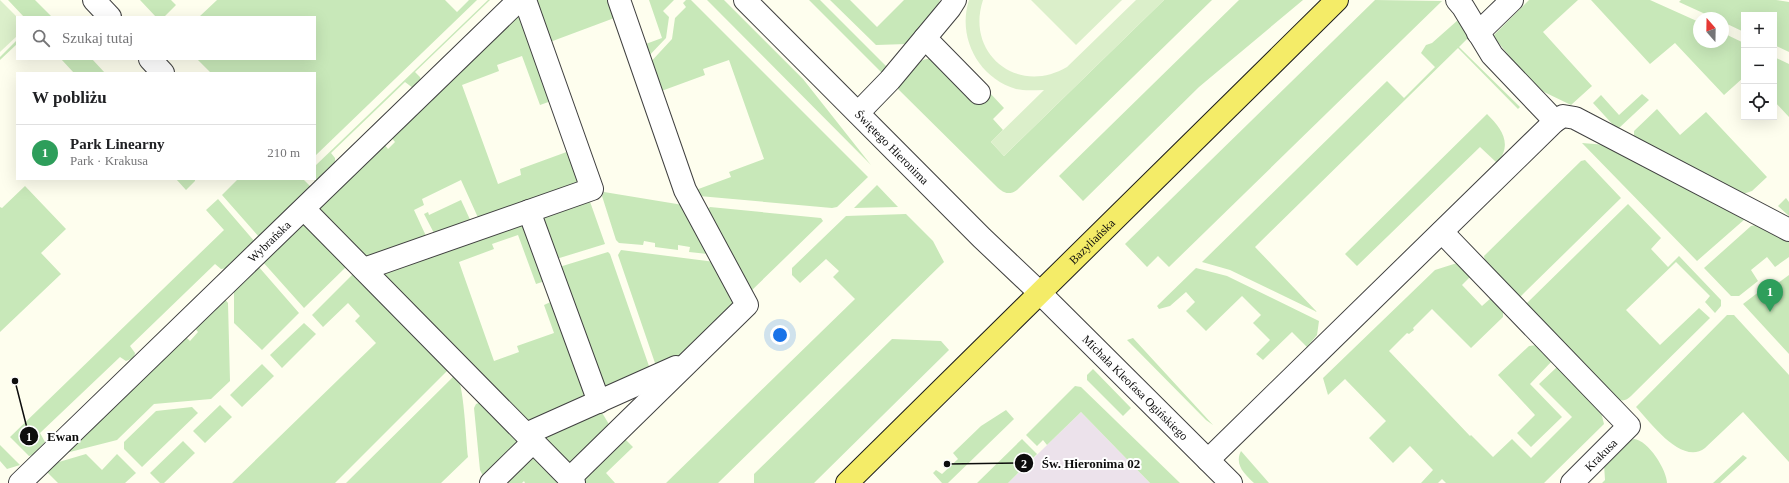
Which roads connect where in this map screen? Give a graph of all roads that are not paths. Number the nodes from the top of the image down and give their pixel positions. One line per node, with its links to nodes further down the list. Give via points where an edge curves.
1 (94, 0): 10 (street)
2 (519, 0): 18 (street, Wybrańska)
3 (525, 0): 19 (street, via 592,186 592,189)
4 (619, 0): 24 (street, via 685,190 747,305)
5 (745, 0): 16 (street, Świętego Hieronima)
6 (954, 0): 12 (street)
7 (1337, 0): 23 (main road, Bazyliańska)
8 (1457, 0): 11 (street)
9 (1512, 0): 11 (street)
10 (109, 16)
11 (1478, 33): 17 (street, via 1496,60)
12 (925, 38): 15 (street); 16 (street, via 885,86)
13 (151, 60): 14 (street)
14 (162, 72)
15 (979, 93)
16 (858, 113): 23 (street, Świętego Hieronima)
17 (1555, 121): 20 (street, via 1563,116 1575,118); 21 (street)
18 (304, 209): 22 (street); 29 (street, Wybrańska)
19 (529, 211): 22 (street); 25 (street)
20 (1789, 230)
21 (1442, 232): 27 (street); 33 (street, Krakusa, via 1629,426)
22 (364, 270): 26 (street)
23 (1039, 292): 27 (street, Michała Kleofasa Ogińskiego); 31 (main road, Bazyliańska)
24 (690, 361): 25 (street); 28 (street)
25 (599, 402): 26 (street)
26 (530, 438): 28 (street); 30 (street)
27 (1208, 460): 32 (street, Michała Kleofasa Ogińskiego)
28 (571, 481)
29 (20, 483)
30 (491, 483)
31 (846, 483)
32 (1231, 483)
33 (1572, 483)

